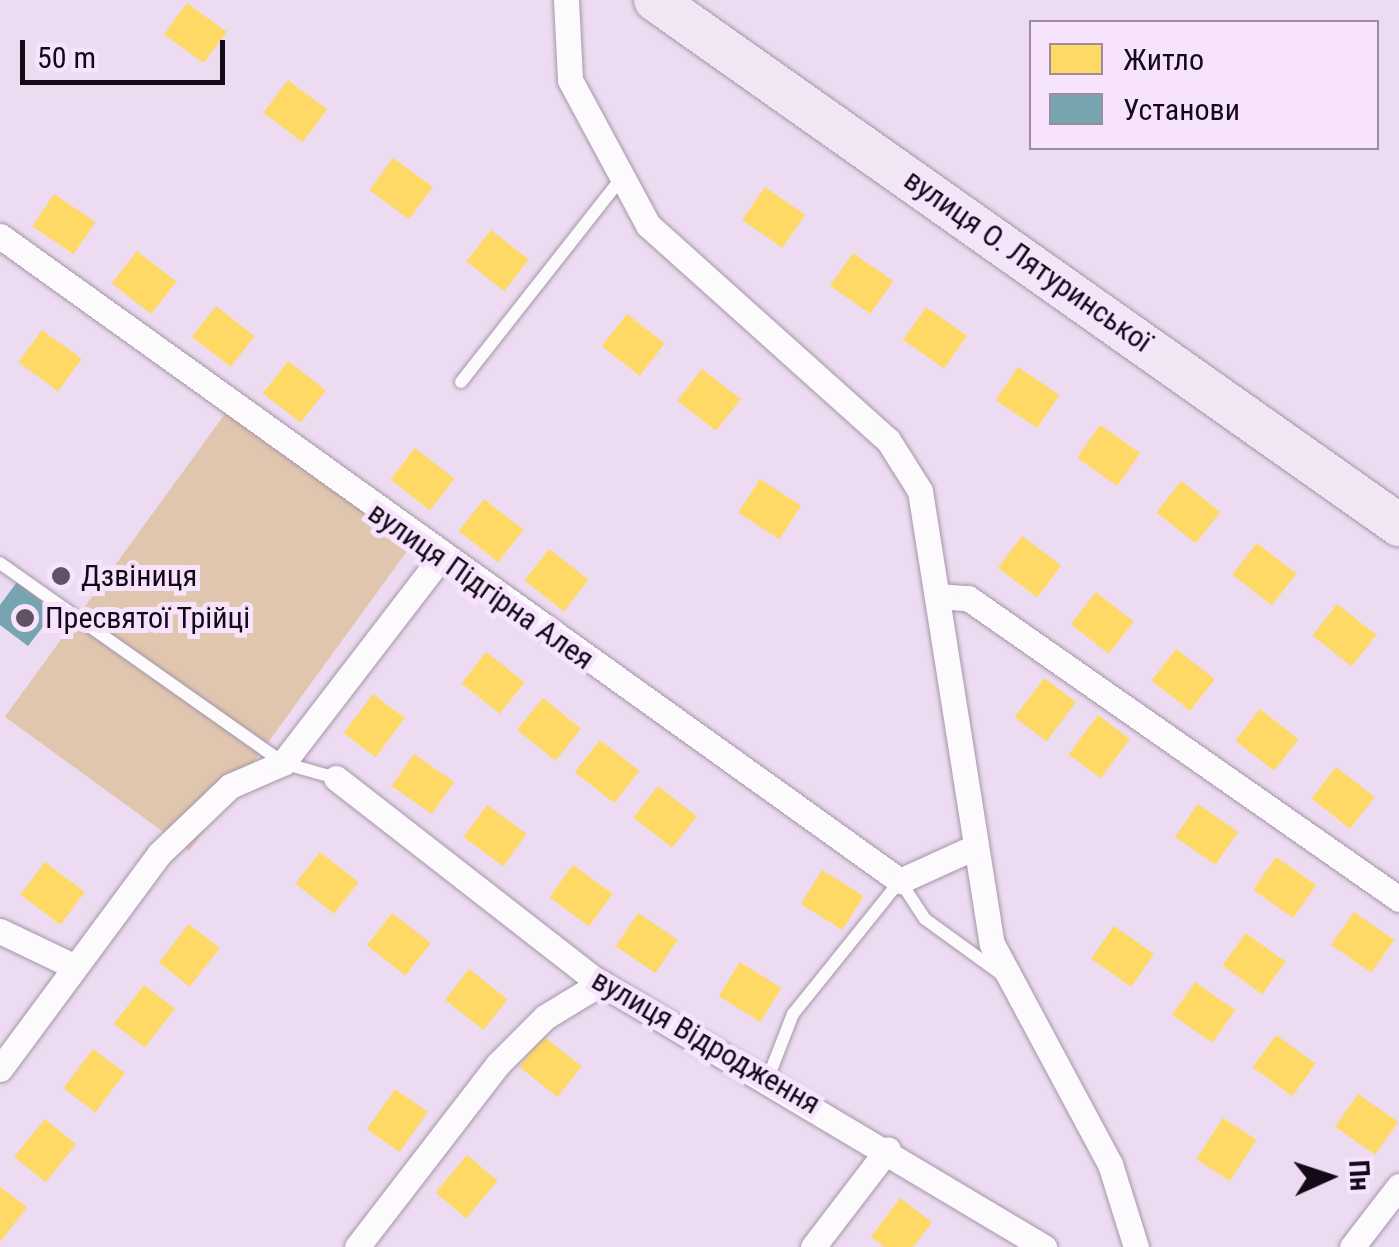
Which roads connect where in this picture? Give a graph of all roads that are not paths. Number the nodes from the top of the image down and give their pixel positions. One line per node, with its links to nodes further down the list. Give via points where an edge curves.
1 (566, 0): 3 (street, via 570,80)
2 (654, 0): 6 (highway, вулиця О. Лятуринської)
3 (620, 180): 5 (lane); 9 (street, via 648,225 888,440 920,491)
4 (0, 236): 7 (street, вулиця Підгірна Алея)
5 (462, 382)
6 (1399, 524)
7 (442, 556): 10 (street); 13 (street, вулиця Підгірна Алея)
8 (0, 563): 10 (lane)
9 (937, 596): 12 (street); 14 (street, via 968,598)
10 (283, 763): 11 (lane); 16 (street, via 230,786 159,854)
11 (336, 778): 18 (street, вулиця Відродження)
12 (975, 847): 13 (street); 17 (street)
13 (900, 881): 17 (lane, via 926,919); 20 (lane, via 792,1014)
14 (1399, 900)
15 (0, 931): 16 (street)
16 (71, 965): 19 (street)
17 (1002, 976): 26 (street, via 1095,1132)
18 (602, 984): 20 (street, вулиця Відродження); 23 (street, via 544,1017 498,1064)
19 (0, 1069)
20 (768, 1078): 21 (street, вулиця Відродження)
21 (888, 1149): 24 (street); 25 (street, вулиця Відродження)
22 (1395, 1200): 27 (street)
23 (358, 1247)
24 (813, 1247)
25 (1044, 1247)
26 (1136, 1247)
27 (1352, 1247)

